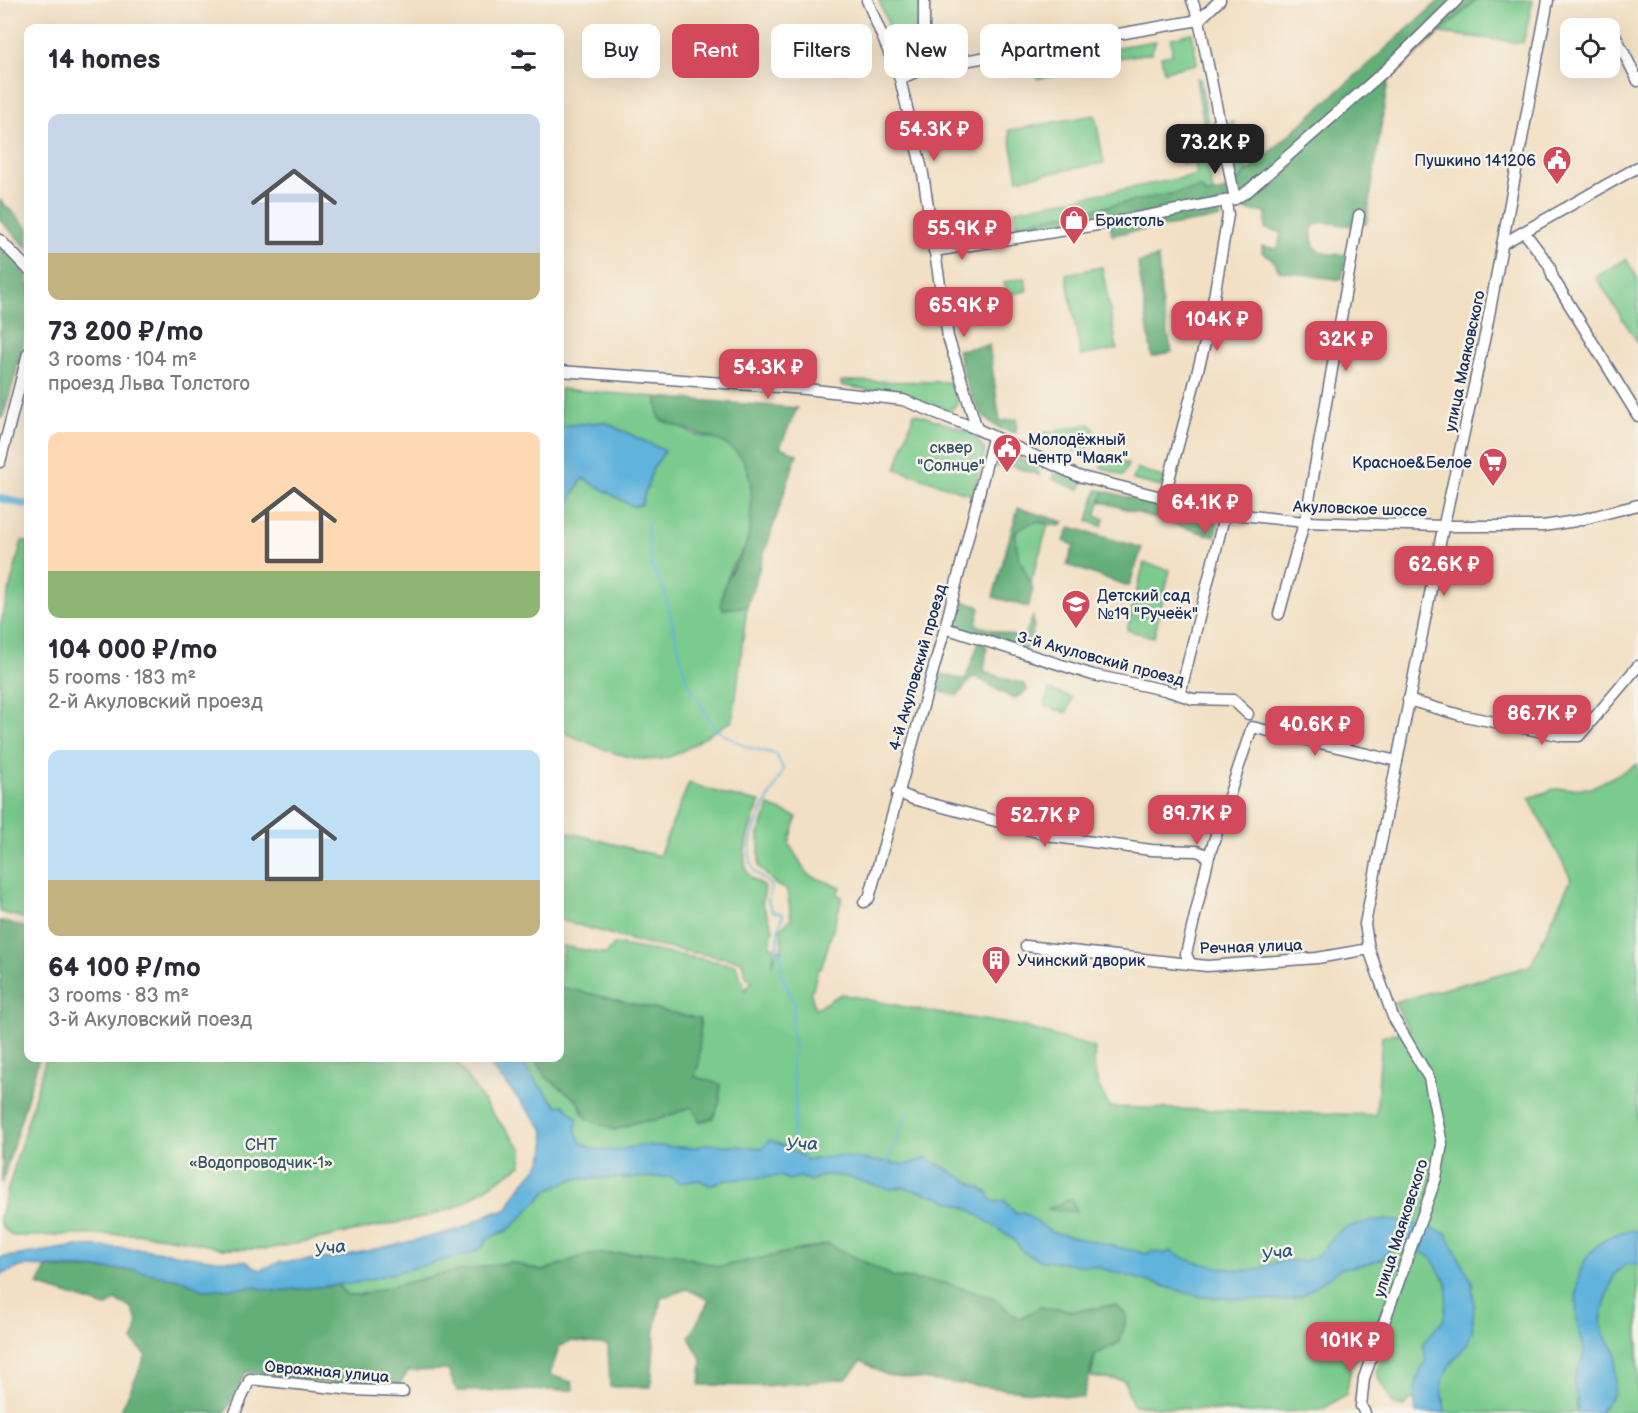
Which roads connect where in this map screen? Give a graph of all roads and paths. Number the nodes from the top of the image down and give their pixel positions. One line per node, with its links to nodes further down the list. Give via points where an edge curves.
1 (867, 0): 11 (street)
2 (924, 0): 8 (street)
3 (1192, 0): 7 (street)
4 (1220, 0): 7 (street)
5 (1457, 0): 14 (street, via 1388,68 1248,191)
6 (1548, 0): 18 (street, улица Маяковского)
7 (1199, 20): 10 (street); 14 (street)
8 (924, 24)
9 (1620, 45): 12 (street)
10 (968, 60)
11 (900, 79): 19 (street, via 923,174)
12 (1638, 81)
13 (1638, 166): 16 (street)
14 (1231, 201): 19 (street); 27 (street, via 1208,332)
15 (1359, 215): 30 (street)
16 (1525, 233): 18 (street); 23 (street, via 1549,265 1553,278)
17 (0, 240): 20 (street)
18 (1502, 244): 31 (street, улица Маяковского)
19 (934, 251): 24 (street, via 948,337)
20 (24, 265)
21 (24, 369): 26 (street)
22 (564, 371): 24 (street, Акуловское шоссе, via 806,388 903,400)
23 (1638, 417)
24 (977, 429): 25 (street, Акуловское шоссе)
25 (993, 438): 27 (street, Акуловское шоссе, via 1078,476); 33 (street, 4-й Акуловский проезд)
26 (0, 462)
27 (1164, 498): 29 (street, Акуловское шоссе)
28 (1638, 505): 31 (street, Акуловское шоссе, via 1543,526)
29 (1226, 513): 30 (street, Акуловское шоссе); 35 (street)
30 (1304, 522): 31 (street, Акуловское шоссе); 32 (street)
31 (1443, 526): 36 (street, улица Маяковского)
32 (1279, 614)
33 (945, 628): 35 (street, 3-й Акуловский проезд, via 1093,675); 39 (street, 4-й Акуловский проезд)
34 (1638, 666): 36 (street, via 1579,736 1460,715)
35 (1180, 694): 37 (street, 3-й Акуловский проезд, via 1193,699 1233,700)
36 (1408, 700): 38 (street, улица Маяковского)
37 (1248, 714)
38 (1397, 761): 40 (street, via 1252,727); 43 (street, улица Маяковского, via 1365,924)
39 (897, 792): 40 (street, via 1056,837 1151,850 1197,851); 41 (street, 4-й Акуловский проезд, via 869,898)
40 (1209, 856): 44 (street, via 1186,954)
41 (864, 902)
42 (1026, 946): 44 (street, Речная улица)
43 (1369, 950): 44 (street, Речная улица, via 1252,964); 47 (street, улица Маяковского, via 1393,1017 1429,1078 1442,1144 1436,1178 1364,1378 1361,1406)
44 (1190, 963)
45 (403, 1392): 46 (street, Овражная улица, via 250,1379)
46 (235, 1413)
47 (1365, 1413)

